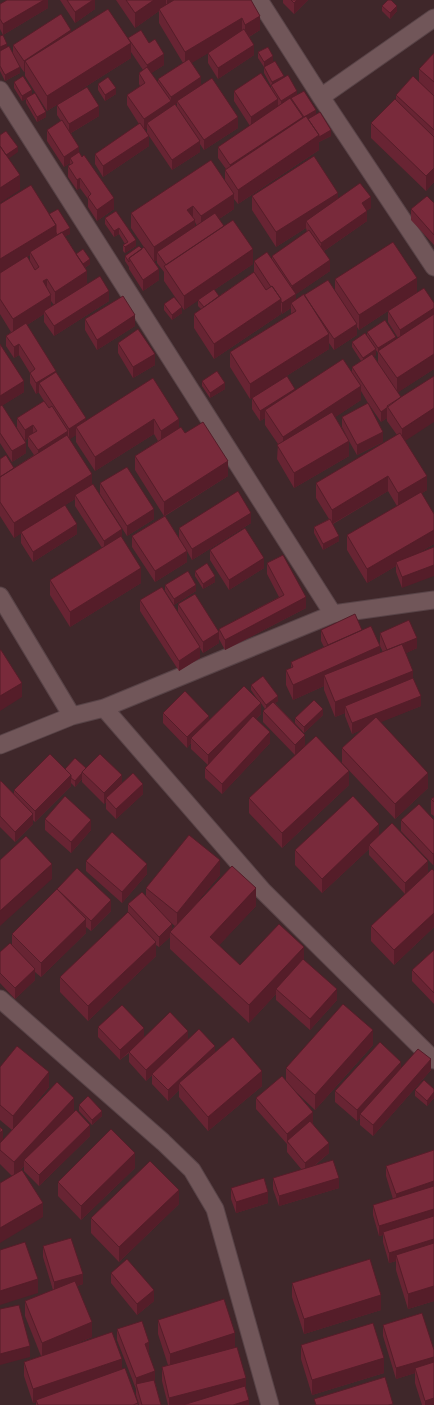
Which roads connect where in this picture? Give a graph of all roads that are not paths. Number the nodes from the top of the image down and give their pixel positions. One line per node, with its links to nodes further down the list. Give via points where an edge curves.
1 (259, 0): 4 (street)
2 (434, 18): 4 (street)
3 (0, 90): 8 (street)
4 (321, 97): 5 (street)
5 (434, 267)
6 (0, 596): 10 (street)
7 (434, 600): 8 (street)
8 (333, 614): 9 (street)
9 (104, 708): 10 (street); 13 (street, via 263,891)
10 (72, 716): 11 (street)
11 (0, 745)
12 (0, 999): 14 (street, via 192,1170 215,1209)
13 (434, 1060)
14 (270, 1405)

